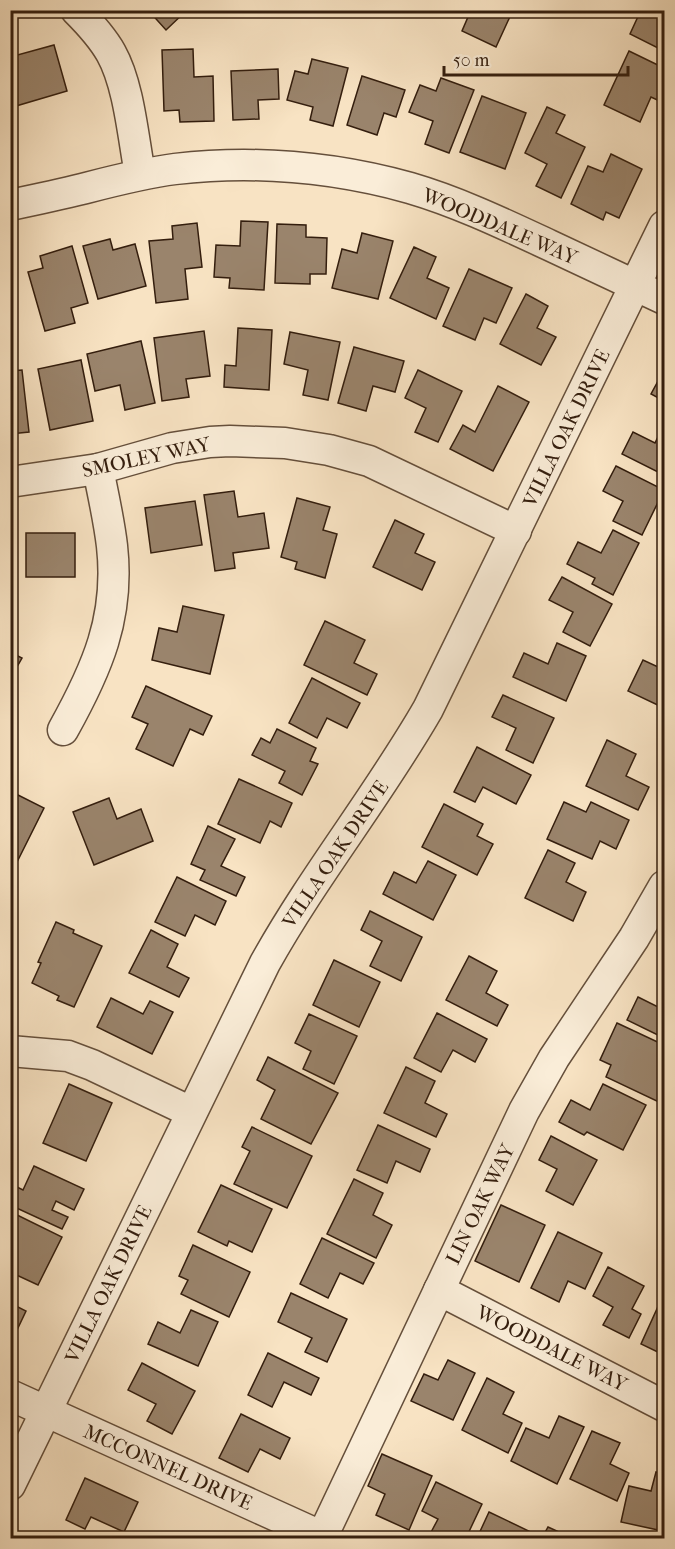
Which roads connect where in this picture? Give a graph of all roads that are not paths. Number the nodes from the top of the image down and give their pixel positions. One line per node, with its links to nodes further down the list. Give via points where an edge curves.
1 (76, 10): 2 (street, via 101,37 120,73)
2 (140, 174): 3 (street, WOODDALE WAY); 5 (street, WOODDALE WAY, via 276,166 378,180 481,214)
3 (10, 205)
4 (664, 226): 5 (street, VILLA OAK DRIVE)
5 (636, 286): 6 (street, WOODDALE WAY); 9 (street, VILLA OAK DRIVE)
6 (664, 299)
7 (98, 469): 8 (street, SMOLEY WAY); 9 (street, SMOLEY WAY, via 172,447 210,442 300,445 369,461); 10 (street, via 112,546 111,607 100,654)
8 (10, 482)
9 (516, 531): 13 (street, VILLA OAK DRIVE, via 428,709 278,938)
10 (63, 730)
11 (664, 886): 14 (street, LIN OAK WAY, via 549,1067)
12 (10, 1052): 13 (street, via 68,1056)
13 (191, 1112): 17 (street, VILLA OAK DRIVE)
14 (439, 1290): 16 (street, WOODDALE WAY); 19 (street, LIN OAK WAY)
15 (10, 1395): 17 (street, MCCONNEL DRIVE)
16 (664, 1406)
17 (47, 1412): 18 (street, VILLA OAK DRIVE); 19 (street, MCCONNEL DRIVE)
18 (10, 1485)
19 (324, 1538)

